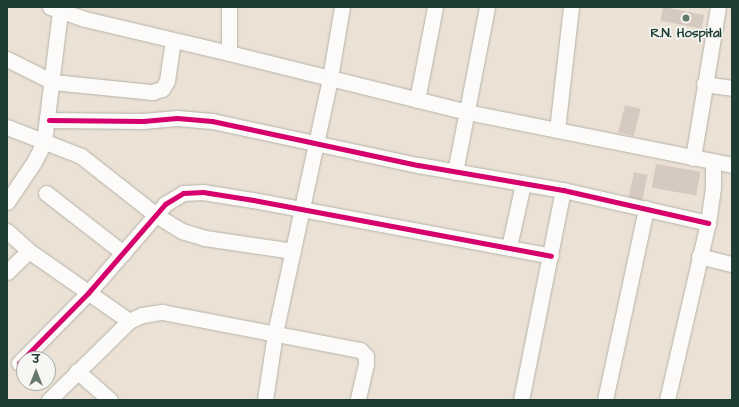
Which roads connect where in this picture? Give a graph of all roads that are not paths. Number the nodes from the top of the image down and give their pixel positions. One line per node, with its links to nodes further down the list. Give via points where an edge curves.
1 (229, 7): 10 (street)
2 (342, 7): 12 (street)
3 (435, 7): 16 (street)
4 (487, 7): 17 (street)
5 (571, 7): 20 (street)
6 (718, 7): 14 (street)
7 (55, 9): 8 (street); 13 (street)
8 (87, 13): 9 (street)
9 (173, 40): 10 (street); 13 (street, via 167,81 162,89 152,92)
10 (229, 53): 12 (street)
11 (7, 59): 13 (street)
12 (330, 78): 16 (street); 22 (street)
13 (53, 82): 18 (street)
14 (704, 84): 15 (street); 23 (street)
15 (732, 88)
16 (417, 100): 17 (street)
17 (467, 112): 20 (street); 26 (street)
18 (49, 120): 21 (street); 22 (street, via 184,119 212,122)
19 (7, 127): 21 (street)
20 (557, 130): 23 (street)
21 (44, 142): 30 (street); 33 (street, via 81,156)
22 (316, 144): 26 (street); 32 (street)
23 (693, 158): 24 (street)
24 (713, 162): 25 (street); 34 (street, via 713,188)
25 (732, 165)
26 (455, 172): 27 (street)
27 (523, 184): 28 (street); 36 (street)
28 (563, 190): 31 (street); 40 (street)
29 (46, 193): 39 (street)
30 (7, 202)
31 (646, 208): 34 (street); 54 (street)
32 (302, 209): 33 (street, via 204,192 183,192 165,204); 36 (street); 38 (street)
33 (156, 215): 38 (street, via 182,231 205,238); 39 (street)
34 (708, 223): 41 (street)
35 (7, 231): 37 (street)
36 (509, 247): 40 (street)
37 (29, 251): 43 (street); 44 (street)
38 (293, 251): 46 (street)
39 (123, 253): 44 (street)
40 (551, 256): 53 (street)
41 (699, 256): 42 (street); 55 (street)
42 (732, 264)
43 (7, 272)
44 (88, 292): 45 (street); 47 (street)
45 (129, 321): 46 (street, via 142,315 162,312); 48 (street)
46 (275, 333): 51 (street); 52 (street, via 360,350 366,356 366,364)
47 (31, 351)
48 (77, 371): 49 (street); 50 (street)
49 (49, 400)
50 (110, 400)
51 (265, 400)
52 (358, 400)
53 (521, 400)
54 (605, 400)
55 (667, 400)

